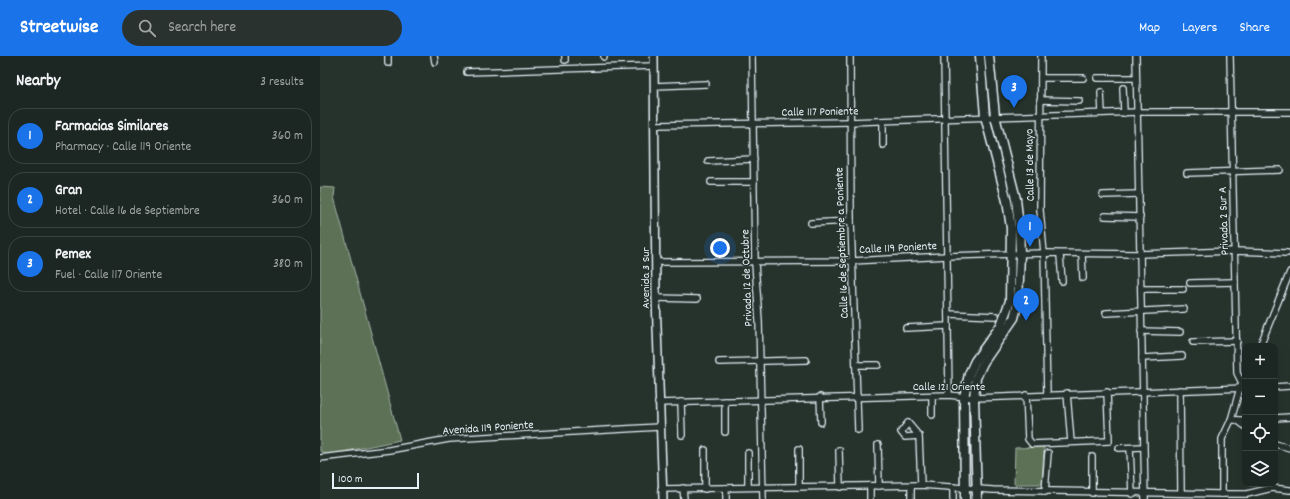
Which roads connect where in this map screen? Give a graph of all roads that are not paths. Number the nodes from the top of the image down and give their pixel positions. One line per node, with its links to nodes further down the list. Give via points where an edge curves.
1 (388, 56): 11 (street)
2 (654, 56): 12 (street, Avenida 3 Sur)
3 (752, 56): 35 (street, Privada 12 de Octubre)
4 (850, 56): 34 (street, Calle 16 de Septiembre a Poniente)
5 (944, 56): 32 (street)
6 (980, 56): 29 (main road)
7 (989, 56): 30 (main road)
8 (1041, 56): 14 (street, Calle 13 de Mayo)
9 (1136, 56): 17 (street)
10 (1230, 56): 25 (street, Privada 2 Sur A)
11 (388, 63)
12 (654, 66): 13 (street); 19 (street, Avenida 3 Sur)
13 (467, 72)
14 (1041, 78): 15 (street); 22 (street, Calle 13 de Mayo)
15 (1083, 78)
16 (1097, 78): 17 (street)
17 (1136, 78): 24 (street)
18 (706, 84): 19 (street)
19 (654, 86): 36 (street, Avenida 3 Sur)
20 (1123, 88): 28 (street)
21 (1101, 92): 27 (street)
22 (1040, 100): 23 (street); 31 (street, Calle 13 de Mayo)
23 (1078, 101)
24 (1138, 112): 25 (street, Calle 117 Poniente); 28 (street, Calle 117 Poniente); 45 (street)
25 (1231, 112): 26 (street, Calle 117 Poniente); 41 (street, Privada 2 Sur A)
26 (1290, 112)
27 (1102, 113): 28 (street, Calle 117 Poniente); 31 (street, Calle 117 Poniente)
28 (1124, 113)
29 (985, 116): 30 (street, Calle 117 Poniente); 32 (street, Calle 117 Poniente); 57 (main road, via 1007,201)
30 (994, 116): 31 (street, Calle 117 Poniente); 57 (main road, via 1016,199 1020,227)
31 (1039, 116): 52 (street, Calle 13 de Mayo, via 1040,210)
32 (946, 119): 33 (street, Calle 117 Poniente); 58 (street)
33 (883, 121): 34 (street, Calle 117 Poniente); 37 (street)
34 (849, 122): 35 (street, Calle 117 Poniente); 49 (street, Calle 16 de Septiembre a Poniente)
35 (754, 124): 36 (street, Calle 117 Poniente); 38 (street, Privada 12 de Octubre)
36 (655, 125): 60 (street, Avenida 3 Sur)
37 (883, 145)
38 (754, 160): 39 (street); 44 (street, Privada 12 de Octubre)
39 (708, 161)
40 (1280, 170): 41 (street)
41 (1233, 172): 42 (street); 51 (street, Privada 2 Sur A)
42 (1187, 173)
43 (711, 182): 44 (street)
44 (754, 182): 61 (street, Privada 12 de Octubre)
45 (1139, 194): 46 (street); 48 (street)
46 (1103, 195)
47 (1105, 216): 48 (street)
48 (1140, 216): 56 (street)
49 (851, 221): 50 (street); 59 (street, Calle 16 de Septiembre a Poniente)
50 (811, 223)
51 (1235, 251): 53 (street, Calle 119 Poniente); 56 (street, Calle 119 Poniente); 65 (street, Privada 2 Sur A)
52 (1044, 253): 54 (street, Calle 119 Poniente); 57 (street, Calle 119 Poniente); 99 (street, Calle 13 de Mayo)
53 (1288, 253)
54 (1060, 254): 55 (street, Calle 119 Poniente); 64 (street)
55 (1082, 254): 56 (street, Calle 119 Poniente); 63 (street)
56 (1139, 254): 67 (street)
57 (1016, 255): 58 (street, Calle 119 Poniente); 104 (main road, via 1006,315 975,361); 106 (main road, via 1018,302 1014,318 983,363 976,378)
58 (947, 256): 59 (street, Calle 119 Poniente); 74 (street)
59 (852, 261): 61 (street, Calle 119 Poniente); 88 (street, Calle 16 de Septiembre a Poniente)
60 (657, 262): 61 (street, Calle 119 Poniente); 69 (street, Avenida 3 Sur)
61 (755, 263): 87 (street, Privada 12 de Octubre)
62 (1290, 272): 82 (street)
63 (1083, 278)
64 (1062, 281)
65 (1235, 282): 66 (street); 80 (street, Privada 2 Sur A)
66 (1190, 283)
67 (1141, 289): 68 (street); 72 (street)
68 (1183, 289)
69 (656, 298): 70 (street); 110 (street, Avenida 3 Sur)
70 (697, 299)
71 (1184, 309): 72 (street)
72 (1141, 311): 73 (street); 78 (street)
73 (1106, 313)
74 (948, 314): 75 (street); 76 (street)
75 (996, 316)
76 (948, 326): 77 (street); 100 (street)
77 (906, 328)
78 (1142, 331): 79 (street); 84 (street)
79 (1180, 332)
80 (1237, 341): 81 (street); 90 (street, Privada 2 Sur A, via 1237,373)
81 (1193, 342)
82 (1261, 343)
83 (1182, 356): 84 (street)
84 (1142, 358): 96 (street)
85 (806, 360): 87 (street)
86 (719, 362): 87 (street)
87 (759, 362): 108 (street, Privada 12 de Octubre)
88 (856, 365): 89 (street); 103 (street, Calle 16 de Septiembre a Poniente)
89 (878, 365)
90 (1242, 382)
91 (1242, 384): 95 (street, Calle 121 Oriente)
92 (1290, 386): 93 (street)
93 (1278, 387)
94 (1242, 388): 114 (street)
95 (1180, 390): 96 (street, Calle 121 Oriente); 158 (street)
96 (1143, 391): 97 (street, Calle 121 Oriente); 126 (street)
97 (1107, 392): 98 (street, Calle 121 Oriente); 123 (street, via 1110,440)
98 (1067, 393): 99 (street, Calle 121 Oriente); 123 (street)
99 (1047, 394): 101 (street, Calle 121 Oriente)
100 (949, 395): 102 (street, Calle 121 Oriente); 104 (street, Calle 121 Oriente)
101 (1026, 395): 106 (street, Calle 121 Oriente); 123 (street, via 1029,442)
102 (932, 396): 103 (street, Calle 121 Oriente); 111 (street)
103 (857, 397): 105 (street, Calle 121 Oriente); 119 (street, Calle 16 de Septiembre a Poniente)
104 (964, 397): 106 (street, Calle 121 Oriente); 150 (main road)
105 (820, 398): 108 (street, Calle 121 Oriente); 116 (street)
106 (974, 398): 151 (main road)
107 (725, 401): 108 (street, Calle 121 Oriente); 109 (street, Calle 121 Oriente); 120 (street)
108 (760, 401): 141 (street, Privada 12 de Octubre)
109 (681, 402): 110 (street, Calle 121 Oriente); 121 (street)
110 (658, 403): 118 (street, Avenida 3 Sur)
111 (932, 415)
112 (1290, 417): 113 (street)
113 (1278, 418)
114 (1234, 420): 115 (street); 117 (street); 160 (street, via 1222,439)
115 (1242, 420)
116 (821, 422)
117 (1242, 424)
118 (659, 428): 136 (street, Avenida 119 Poniente, via 449,439 389,450); 149 (street, Avenida 3 Sur)
119 (858, 430)
120 (725, 432)
121 (682, 435)
122 (919, 436): 140 (street)
123 (1070, 442)
124 (878, 445): 138 (street)
125 (1278, 445): 129 (street)
126 (1143, 447): 128 (street); 156 (street)
127 (1119, 448): 128 (street)
128 (1130, 448): 159 (street)
129 (1290, 448)
130 (799, 449): 142 (street)
131 (705, 450): 146 (street)
132 (839, 450): 143 (street)
133 (748, 453): 148 (street)
134 (1048, 453): 154 (street)
135 (1092, 457): 157 (street)
136 (320, 458)
137 (870, 486): 138 (street); 143 (street); 166 (street)
138 (879, 486): 139 (street)
139 (911, 486): 140 (street); 167 (street)
140 (921, 486): 144 (street)
141 (762, 487): 142 (street); 148 (street); 165 (street, Privada 12 de Octubre)
142 (799, 487): 143 (street)
143 (840, 487)
144 (953, 487): 150 (street); 168 (street)
145 (683, 488): 146 (street); 149 (street); 163 (street)
146 (705, 488): 147 (street)
147 (726, 488): 148 (street); 164 (street)
148 (748, 488)
149 (661, 489): 162 (street, Avenida 3 Sur)
150 (966, 489): 151 (street); 169 (main road)
151 (976, 489): 153 (street); 170 (main road)
152 (1290, 490): 160 (street, via 1279,488 1247,494)
153 (1028, 491): 154 (street); 171 (street)
154 (1044, 492): 155 (street)
155 (1070, 492): 157 (street); 172 (street)
156 (1145, 492): 158 (street); 159 (street); 173 (street)
157 (1092, 493): 161 (street)
158 (1181, 493): 160 (street)
159 (1132, 494): 161 (street)
160 (1222, 494)
161 (1110, 496)
162 (663, 499)
163 (684, 499)
164 (726, 499)
165 (763, 499)
166 (870, 499)
167 (911, 499)
168 (953, 499)
169 (966, 499)
170 (977, 499)
171 (1028, 499)
172 (1070, 499)
173 (1145, 499)

